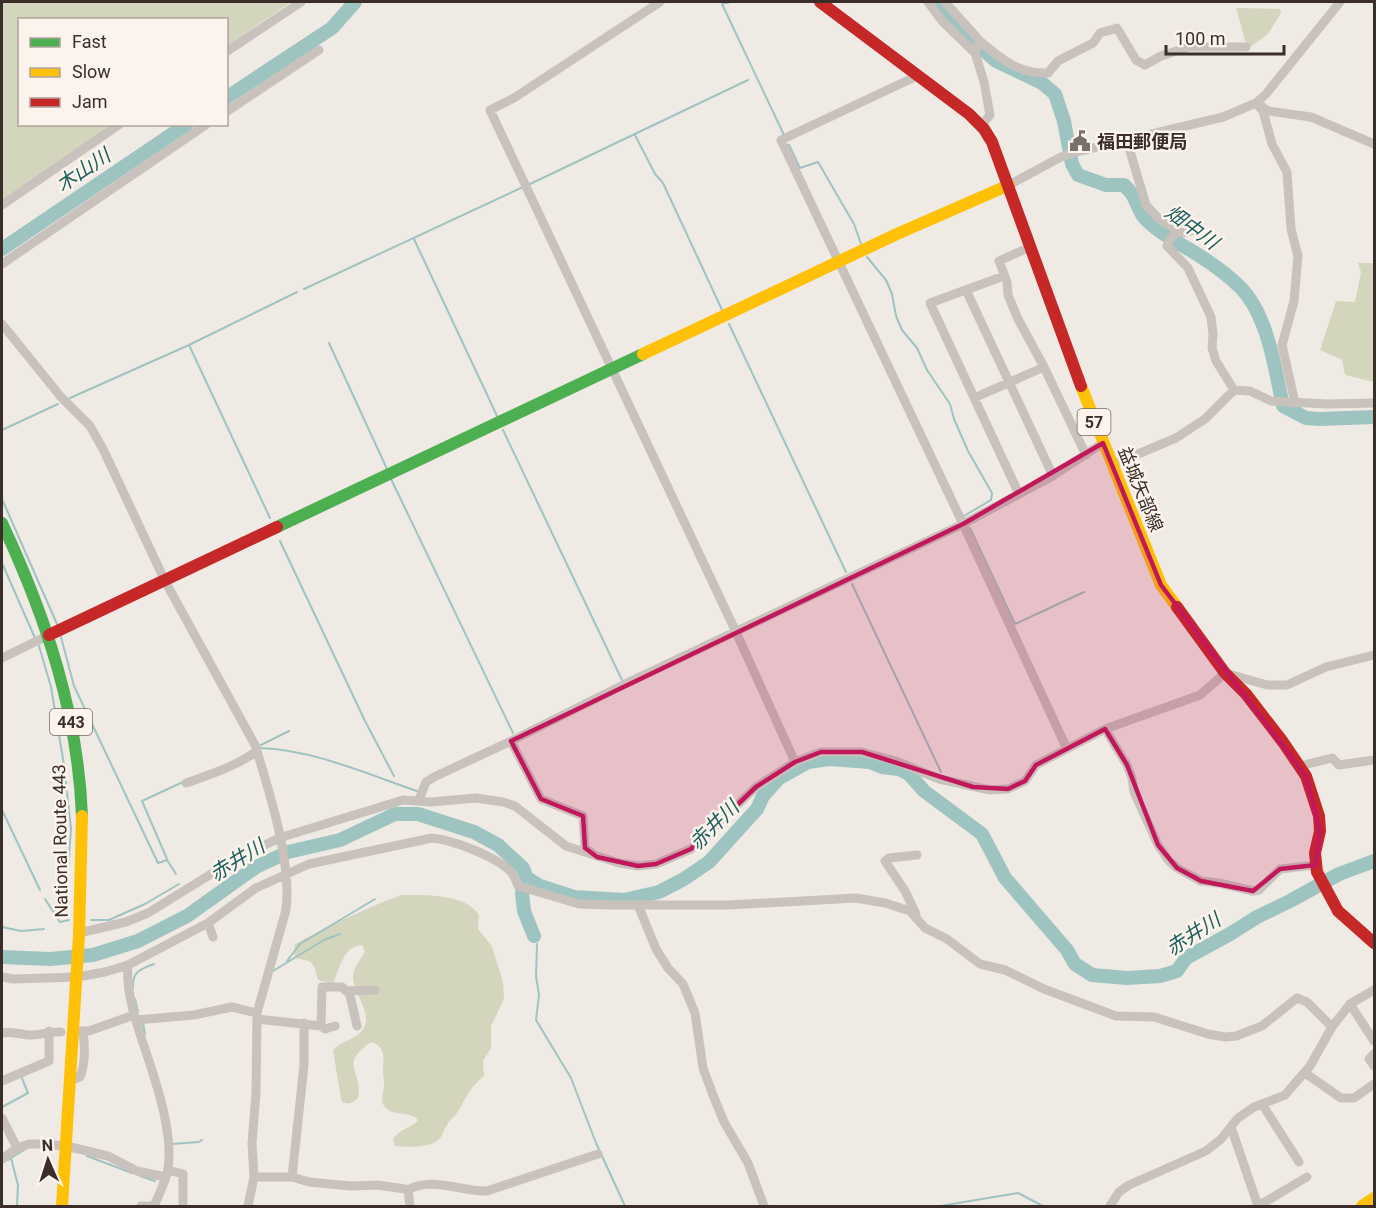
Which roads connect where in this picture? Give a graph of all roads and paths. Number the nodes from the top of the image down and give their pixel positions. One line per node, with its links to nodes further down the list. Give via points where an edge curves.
1 (301, 2): 10 (street)
2 (660, 2): 30 (street, via 490,110)
3 (820, 2): 11 (main road, 益城矢部線 / 57)
4 (928, 2): 7 (street, via 943,22)
5 (945, 2): 7 (street)
6 (1340, 2): 12 (street)
7 (977, 47): 8 (street, via 1013,66 1048,73 1058,61 1093,43 1100,33 1118,28 1136,60 1145,65 1189,47); 16 (street, via 990,115)
8 (1246, 47)
9 (319, 50): 13 (street)
10 (228, 51)
11 (917, 76): 16 (main road, 益城矢部線 / 57); 24 (street, via 781,140)
12 (1256, 103): 17 (street, via 1223,117); 18 (street, via 1268,111 1311,117); 34 (street, via 1263,111 1272,144 1287,172 1291,229 1298,256 1294,300 1282,345)
13 (228, 111)
14 (117, 126): 20 (street)
15 (204, 126): 25 (street)
16 (981, 126): 19 (main road, 益城矢部線 / 57, via 992,142)
17 (1127, 141): 19 (street, via 1061,157); 22 (street, via 1146,205)
18 (1374, 144)
19 (1009, 185): 23 (main road, 益城矢部線 / 57); 24 (main road)
20 (2, 206)
21 (1199, 229): 22 (street)
22 (1173, 235): 32 (street, via 1167,246 1188,268 1211,317 1214,355)
23 (1030, 247): 26 (street, via 999,261); 36 (main road, 益城矢部線 / 57)
24 (839, 261): 30 (main road); 42 (street)
25 (2, 264)
26 (1004, 276): 27 (street); 29 (street, via 1018,319)
27 (966, 290): 31 (street); 33 (street, via 930,303)
28 (2, 324): 43 (street, via 90,426)
29 (1044, 367): 31 (street); 37 (street)
30 (612, 368): 43 (main road); 44 (street)
31 (1009, 382): 33 (street); 39 (street)
32 (1234, 390): 34 (street); 38 (street, via 1205,419 1176,438)
33 (974, 398): 40 (street)
34 (1293, 403): 35 (street)
35 (1374, 403)
36 (1103, 443): 37 (street); 38 (main road, 益城矢部線 / 57)
37 (1086, 455): 39 (street)
38 (1112, 465): 48 (main road, 益城矢部線 / 57, via 1161,585)
39 (1053, 476): 40 (street)
40 (1019, 494): 42 (street)
41 (2, 523): 45 (main road, National Route 443 / 443)
42 (963, 524): 44 (street); 51 (street)
43 (165, 581): 45 (main road); 52 (street)
44 (736, 632): 50 (street); 54 (street)
45 (49, 635): 47 (street); 66 (main road, National Route 443 / 443, via 78,756 83,873)
46 (1374, 655): 48 (street, via 1326,667 1287,685 1267,685)
47 (2, 657)
48 (1225, 673): 49 (street, via 1200,695); 55 (main road, 益城矢部線 / 57, via 1246,694)
49 (1105, 729): 51 (street); 61 (street, via 1127,765 1134,792 1158,845 1177,868 1201,881 1253,891 1259,890 1280,869)
50 (511, 741): 57 (street, via 426,782); 60 (street, via 541,799 583,816 585,848)
51 (1067, 749): 54 (street, via 1036,765 1025,781 1008,789 990,790 939,779 862,752 821,752)
52 (257, 751): 56 (street, via 223,770); 58 (street)
53 (1374, 759): 55 (street, via 1339,765 1332,758)
54 (795, 762): 60 (street, via 756,787 702,840 682,854 638,866)
55 (1300, 766): 61 (main road, 益城矢部線 / 57, via 1319,816 1315,854)
56 (186, 783)
57 (419, 801): 58 (street, via 403,800); 60 (street, via 476,798 503,802 515,806 566,846)
58 (280, 841): 62 (street); 66 (street, via 229,863 148,913)
59 (917, 855): 64 (street, via 885,861)
60 (597, 857)
61 (1318, 871): 68 (main road, via 1338,911)
62 (285, 872): 63 (street, via 432,838 503,865 518,886 579,904); 65 (street); 76 (street, via 286,910)
63 (638, 904): 64 (street, via 729,905 856,898 910,911); 113 (street, via 656,949 683,984 695,1013 703,1068)
64 (919, 919): 82 (street, via 925,928 948,939 980,964 1005,970 1116,1016 1154,1017 1208,1034 1236,1036 1262,1026 1297,998 1307,1002)
65 (208, 923): 67 (street); 69 (street)
66 (79, 933): 71 (main road, National Route 443 / 443)
67 (213, 937)
68 (1374, 943)
69 (128, 965): 71 (street); 77 (street)
70 (2, 977): 71 (street)
71 (77, 977): 90 (main road, National Route 443 / 443)
72 (375, 990): 74 (street)
73 (1374, 990): 75 (street)
74 (349, 991): 79 (street, via 322,987); 81 (street)
75 (1350, 1004): 82 (street); 86 (street)
76 (257, 1016): 77 (street, via 232,1006 194,1015); 78 (street); 102 (street)
77 (135, 1018): 90 (street, via 81,1031 85,1044 83,1070 80,1077); 101 (street, via 165,1122)
78 (304, 1023): 79 (street); 103 (street, via 304,1065)
79 (321, 1026): 80 (street)
80 (335, 1026)
81 (357, 1026)
82 (1332, 1027): 89 (street)
83 (49, 1031): 84 (street); 85 (street, via 31,1035); 91 (street, via 49,1061)
84 (61, 1032)
85 (2, 1033)
86 (1374, 1041)
87 (1374, 1054): 88 (street, via 1369,1059)
88 (1374, 1066)
89 (1305, 1073): 92 (street, via 1341,1098 1354,1098); 93 (street, via 1285,1095)
90 (71, 1080): 96 (main road, National Route 443 / 443)
91 (2, 1081)
92 (1374, 1084)
93 (1262, 1104): 95 (street); 100 (street)
94 (2, 1118): 97 (street)
95 (1230, 1127): 104 (street, via 1258,1206); 114 (street, via 1206,1151 1129,1185)
96 (66, 1146): 97 (street); 101 (street, via 108,1156 137,1171); 107 (main road, National Route 443 / 443)
97 (17, 1148): 99 (street)
98 (598, 1154): 105 (street, via 487,1191 426,1185)
99 (2, 1159)
100 (1299, 1162)
101 (167, 1173): 109 (street); 110 (street, via 183,1174)
102 (254, 1177): 103 (street); 111 (street)
103 (292, 1177): 105 (street, via 309,1182)
104 (1306, 1177)
105 (408, 1190): 112 (street)
106 (1374, 1198): 115 (main road)
107 (62, 1206)
108 (141, 1206): 109 (street)
109 (154, 1206)
110 (183, 1206)
111 (248, 1206)
112 (410, 1206)
113 (764, 1206)
114 (1110, 1206)
115 (1362, 1206)

